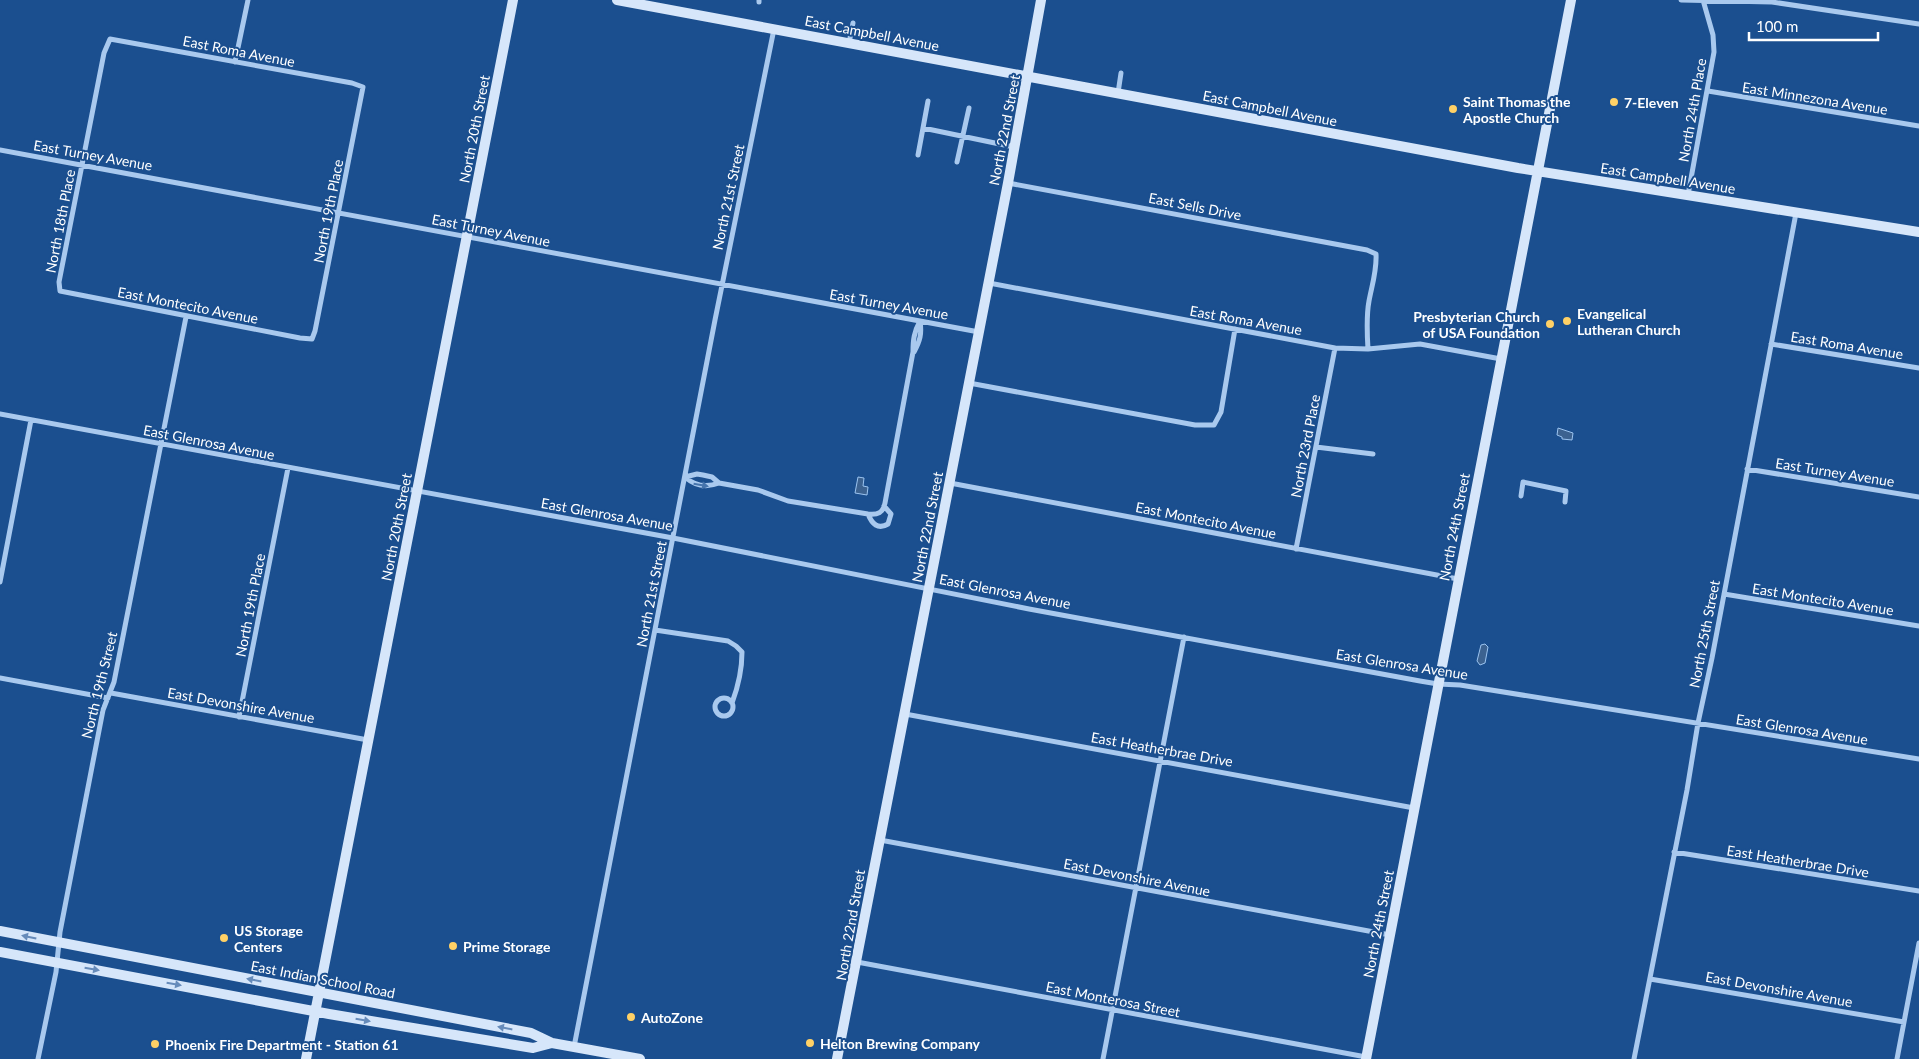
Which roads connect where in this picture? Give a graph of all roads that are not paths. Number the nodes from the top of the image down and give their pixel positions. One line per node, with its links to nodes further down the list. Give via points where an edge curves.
1 (248, 0): 13 (street)
2 (514, 0): 35 (street, North 20th Street)
3 (617, 0): 10 (street, East Campbell Avenue)
4 (1041, 0): 15 (street, North 22nd Street)
5 (1571, 0): 29 (street, North 24th Street)
6 (1682, 0): 7 (street)
7 (1703, 1): 9 (street, via 1800,5); 17 (street, North 24th Place, via 1714,35)
8 (853, 23): 12 (street)
9 (1919, 24)
10 (774, 29): 12 (street, East Campbell Avenue); 37 (street, North 21st Street)
11 (110, 39): 13 (street, East Roma Avenue); 28 (street, North 18th Place, via 104,53)
12 (849, 43): 15 (street, East Campbell Avenue)
13 (236, 62): 16 (street, East Roma Avenue)
14 (1121, 74): 18 (street)
15 (1028, 77): 18 (street, East Campbell Avenue); 24 (street, North 22nd Street)
16 (363, 86): 32 (street, North 19th Place)
17 (1708, 91): 21 (street, East Minnezona Avenue); 31 (street, North 24th Place)
18 (1118, 93): 29 (street, East Campbell Avenue)
19 (928, 101): 22 (street)
20 (969, 108): 23 (street)
21 (1919, 126)
22 (923, 128): 23 (street); 26 (street)
23 (962, 136): 24 (street); 27 (street)
24 (1015, 147): 30 (street, North 22nd Street)
25 (0, 150): 28 (street, East Turney Avenue)
26 (918, 155)
27 (957, 162)
28 (83, 165): 32 (street, East Turney Avenue); 38 (street, North 18th Place, via 59,282)
29 (1538, 170): 31 (street, East Campbell Avenue); 47 (street, North 24th Street)
30 (1008, 183): 36 (street, North 22nd Street); 46 (street, East Sells Drive, via 1376,254 1368,312)
31 (1688, 195): 33 (street, East Campbell Avenue)
32 (339, 213): 35 (street, East Turney Avenue); 43 (street, North 19th Place)
33 (1796, 213): 34 (street, East Campbell Avenue); 44 (street, North 25th Street)
34 (1919, 232)
35 (467, 237): 37 (street, East Turney Avenue); 60 (street, North 20th Street)
36 (988, 283): 41 (street, East Roma Avenue); 42 (street, North 22nd Street)
37 (722, 284): 40 (street, East Turney Avenue); 57 (street, North 21st Street)
38 (60, 291): 39 (street, East Montecito Avenue)
39 (186, 316): 43 (street, East Montecito Avenue); 52 (street, North 19th Street)
40 (920, 321): 42 (street, East Turney Avenue); 64 (street, via 922,332 914,352)
41 (1235, 329): 45 (street, East Roma Avenue); 49 (street, via 1220,412 1214,425 1194,426)
42 (979, 332): 49 (street, North 22nd Street)
43 (312, 339)
44 (1771, 344): 48 (street, East Roma Avenue); 56 (street, North 25th Street)
45 (1335, 348): 46 (street, East Roma Avenue); 53 (street, North 23rd Place)
46 (1368, 349): 47 (street, East Roma Avenue, via 1420,344)
47 (1501, 359): 68 (street, North 24th Street)
48 (1919, 368)
49 (970, 383): 59 (street, North 22nd Street)
50 (0, 414): 51 (street, East Glenrosa Avenue)
51 (31, 420): 52 (street, East Glenrosa Avenue); 69 (street)
52 (161, 444): 55 (street, East Glenrosa Avenue); 77 (street, North 19th Street)
53 (1316, 447): 54 (street); 67 (street, North 23rd Place)
54 (1373, 454)
55 (288, 468): 60 (street, East Glenrosa Avenue); 80 (street, North 19th Place)
56 (1747, 469): 62 (street, East Turney Avenue); 71 (street, North 25th Street)
57 (685, 476): 58 (street, via 703,475); 58 (street, one-way to 58, via 693,484 711,487); 66 (street, North 21st Street)
58 (719, 483): 65 (street, via 758,490 788,501)
59 (950, 484): 67 (street, East Montecito Avenue); 70 (street, North 22nd Street)
60 (417, 492): 66 (street, East Glenrosa Avenue); 82 (street, North 20th Street)
61 (1521, 496): 63 (street, via 1523,482 1566,491)
62 (1919, 497)
63 (1565, 502)
64 (884, 506): 65 (street, via 879,513); 65 (street, via 891,514 888,524 877,526)
65 (868, 514)
66 (673, 538): 70 (street, East Glenrosa Avenue); 73 (street, North 21st Street)
67 (1296, 549): 68 (street, East Montecito Avenue)
68 (1458, 579): 76 (street, North 24th Street)
69 (0, 582)
70 (930, 588): 74 (street, East Glenrosa Avenue); 79 (street, North 22nd Street)
71 (1724, 594): 72 (street, East Montecito Avenue); 81 (street, North 25th Street)
72 (1919, 626)
73 (655, 630): 78 (street, via 718,639 736,646 742,652 742,658); 103 (street, North 21st Street)
74 (1184, 637): 76 (street, East Glenrosa Avenue); 84 (street)
75 (0, 678): 77 (street, East Devonshire Avenue)
76 (1438, 684): 81 (street, East Glenrosa Avenue); 85 (street, North 24th Street)
77 (109, 696): 80 (street, East Devonshire Avenue); 92 (street, North 19th Street, via 103,710)
78 (732, 703)
79 (905, 714): 84 (street, East Heatherbrae Drive); 86 (street, North 22nd Street)
80 (239, 717): 82 (street, East Devonshire Avenue)
81 (1698, 723): 83 (street, East Glenrosa Avenue); 87 (street, North 25th Street)
82 (368, 740): 98 (street, North 20th Street)
83 (1919, 760)
84 (1160, 761): 85 (street, East Heatherbrae Drive); 88 (street)
85 (1414, 808): 91 (street, North 24th Street)
86 (880, 840): 88 (street, East Devonshire Avenue); 95 (street, North 22nd Street)
87 (1674, 852): 89 (street, East Heatherbrae Drive); 97 (street, North 25th Street)
88 (1135, 888): 91 (street, East Devonshire Avenue); 99 (street)
89 (1919, 891)
90 (0, 931): 92 (street, East Indian School Road, one-way to 90)
91 (1390, 936): 104 (street, North 24th Street)
92 (59, 943): 96 (street, North 19th Street); 98 (street, East Indian School Road, one-way to 92)
93 (1919, 944): 101 (street)
94 (0, 952): 96 (street, East Indian School Road)
95 (857, 962): 99 (street, East Monterosa Street); 108 (street, North 22nd Street)
96 (57, 963): 100 (street, East Indian School Road, one-way to 100); 105 (street, North 19th Street)
97 (1650, 979): 101 (street, East Devonshire Avenue); 110 (street, North 25th Street)
98 (319, 992): 100 (street, North 20th Street); 102 (street, East Indian School Road, one-way to 98, via 531,1033)
99 (1111, 1010): 104 (street, East Monterosa Street); 109 (street)
100 (315, 1011): 102 (street, East Indian School Road, one-way to 102, via 533,1048); 106 (street, North 20th Street)
101 (1904, 1022): 111 (street)
102 (552, 1043): 103 (street, East Indian School Road)
103 (574, 1047): 107 (street, East Indian School Road)
104 (1366, 1058)
105 (38, 1059)
106 (306, 1059)
107 (640, 1059)
108 (838, 1059)
109 (1103, 1059)
110 (1634, 1059)
111 (1897, 1059)

